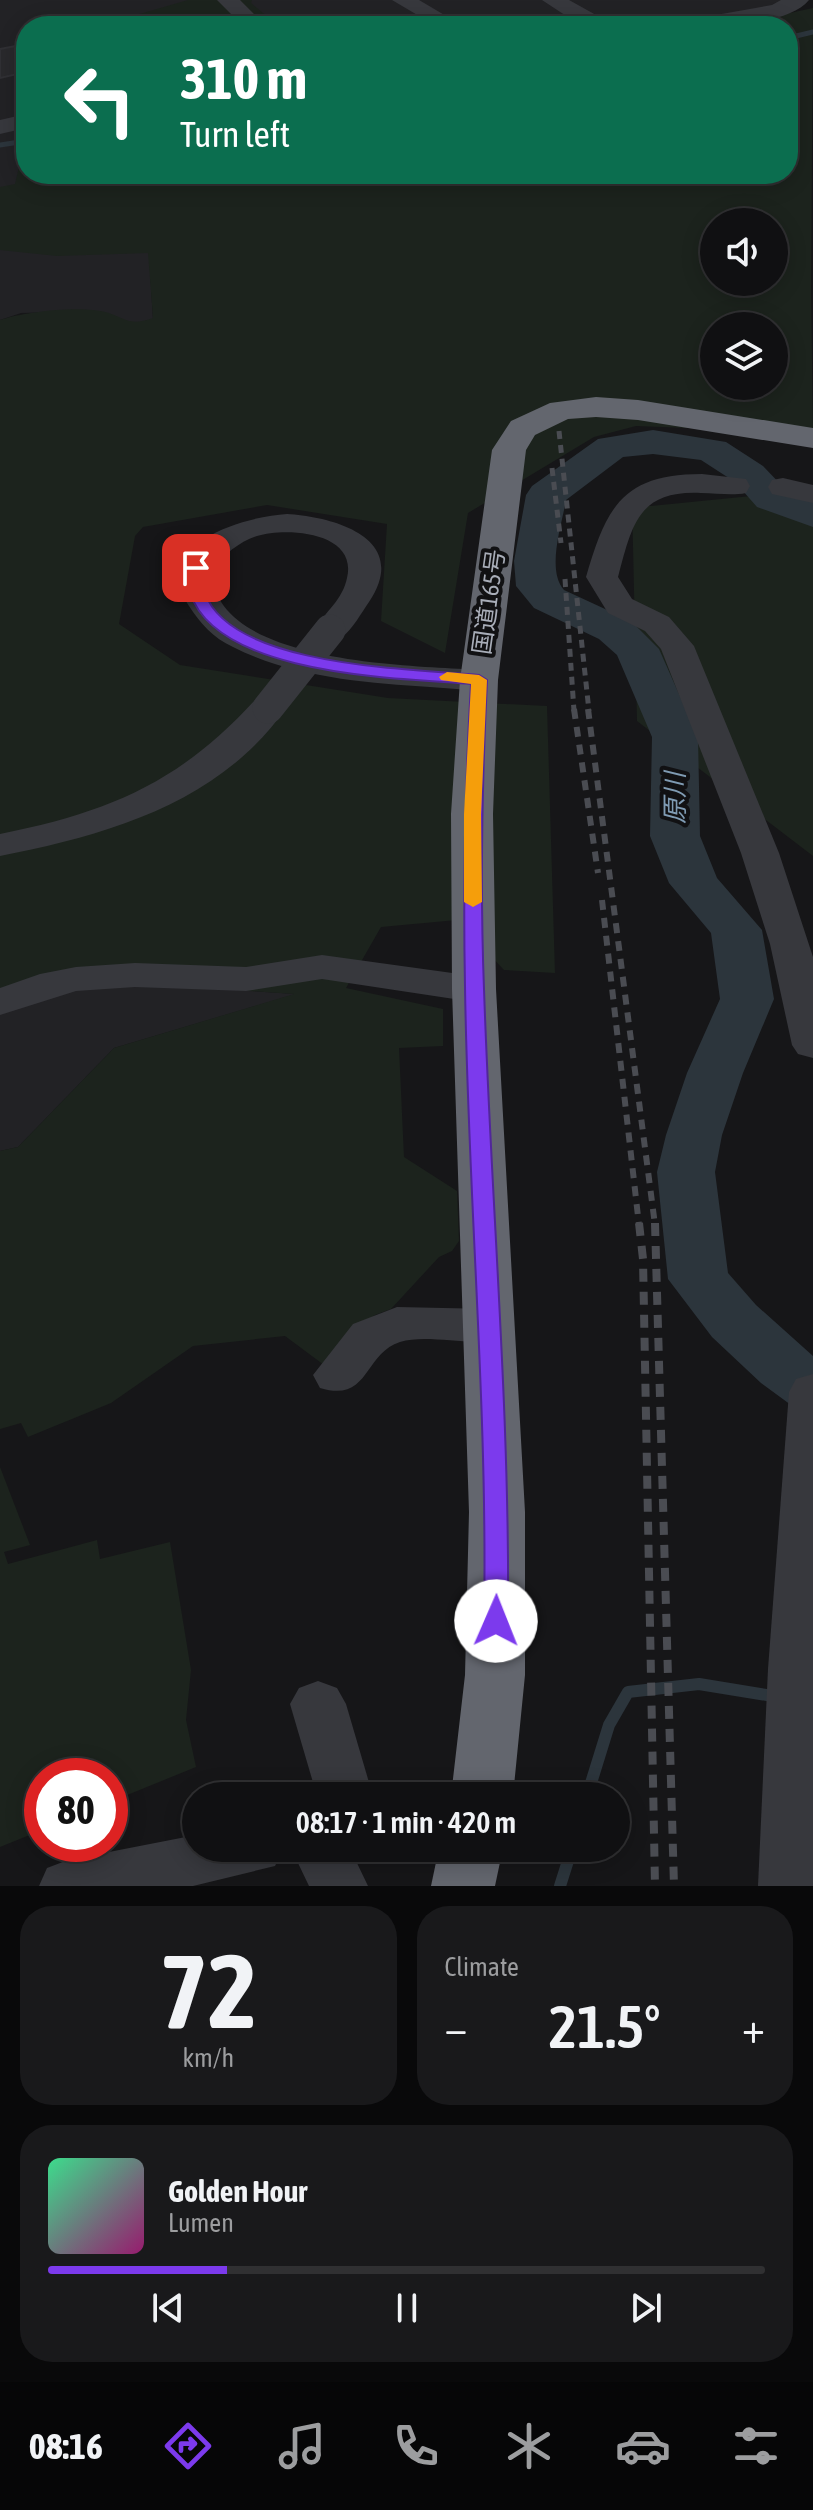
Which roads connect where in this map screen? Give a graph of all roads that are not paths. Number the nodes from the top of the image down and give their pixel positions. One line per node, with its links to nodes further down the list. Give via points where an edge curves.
1 (228, 0): 5 (street)
2 (403, 0): 6 (street)
3 (553, 0): 7 (street)
4 (798, 0): 8 (street)
5 (244, 16)
6 (433, 16)
7 (581, 16)
8 (745, 16)
9 (813, 438): 11 (highway, 国道165号, via 596,407 561,410 523,428 509,450)
10 (735, 486): 15 (street, via 683,481 645,492 619,521 602,577 620,606 657,624 677,646 760,853 790,944)
11 (479, 680): 12 (street, bridge, via 330,667 270,651 238,636 207,610 197,591 196,568 234,533 262,525 318,526 343,534 360,549 365,567 356,596 330,630 268,708 241,740 209,767 156,799 82,826); 13 (highway, 国道165号, via 472,814)
12 (0, 845)
13 (474, 989): 14 (street, via 322,967 246,979 76,979); 16 (highway, 国道165号)
14 (0, 1002)
15 (813, 1045)
16 (490, 1326): 17 (street, via 397,1324 370,1336); 22 (highway, 国道165号, via 497,1512 495,1675)
17 (337, 1375)
18 (813, 1392): 19 (street)
19 (810, 1510): 29 (street, via 795,1669)
20 (318, 1704): 21 (street)
21 (341, 1782)
22 (484, 1782)
23 (186, 1862): 26 (street)
24 (327, 1862): 27 (street)
25 (468, 1862): 28 (highway)
26 (68, 1886)
27 (339, 1886)
28 (463, 1886)
29 (787, 1886)

